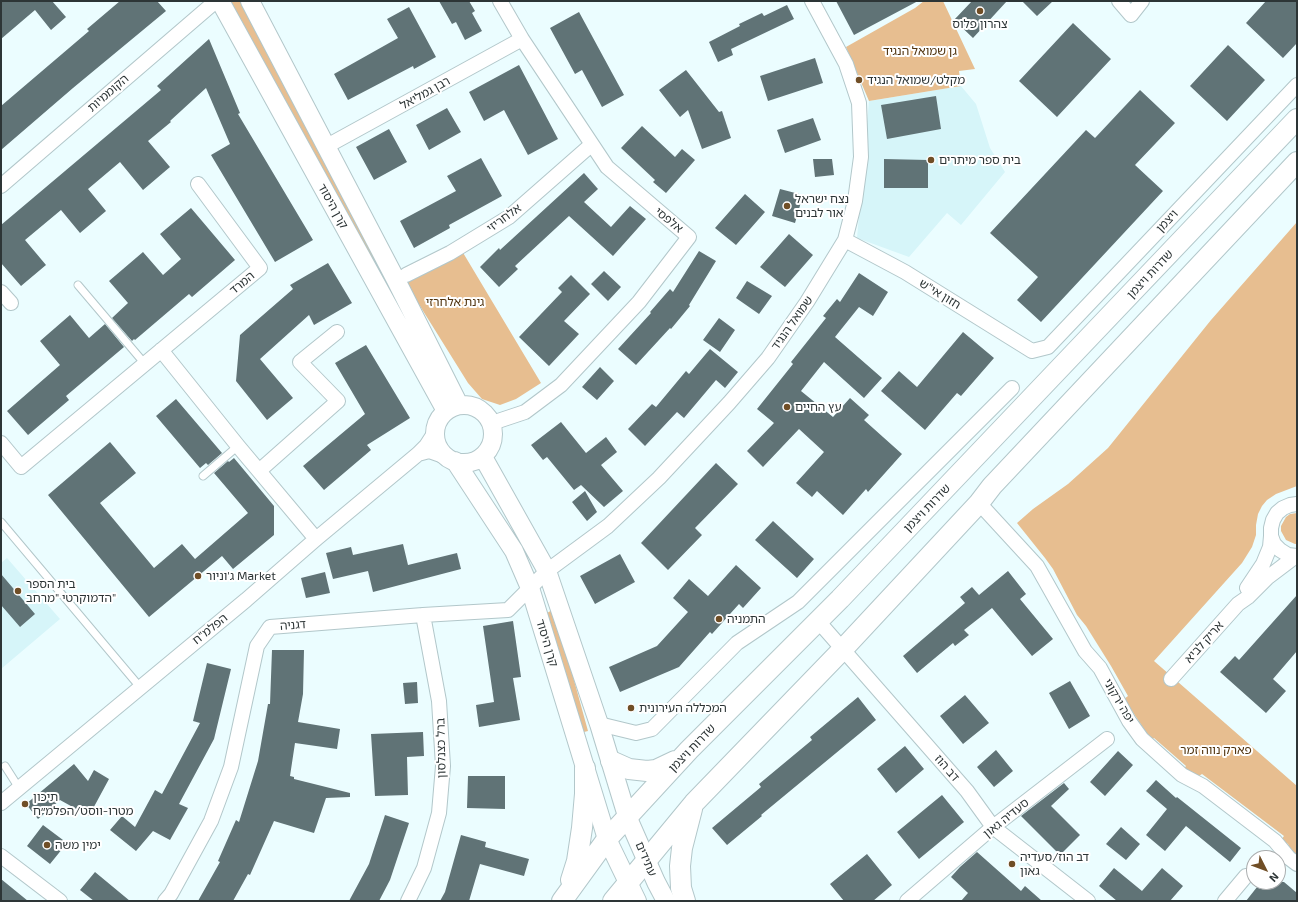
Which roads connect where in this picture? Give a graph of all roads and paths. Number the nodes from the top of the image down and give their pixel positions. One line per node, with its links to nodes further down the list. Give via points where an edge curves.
1 (216, 1): 15 (street, הקוממיות)
2 (220, 1): 26 (street, קרן היסוד)
3 (250, 1): 12 (street, קרן היסוד)
4 (500, 1): 8 (street, אלפסי)
5 (812, 1): 16 (street, שמואל הנגיד, via 846,64 859,103 861,157)
6 (1119, 1): 7 (street, via 1131,15)
7 (1142, 1)
8 (522, 39): 11 (street, אלפסי); 12 (street, רבן גמליאל)
9 (1297, 85): 23 (street, ויצמן, via 1048,347)
10 (1297, 119): 46 (main road, שדרות ויצמן)
11 (591, 145): 17 (street, אלחריזי, via 509,217 450,253); 27 (street, אלפסי, via 607,168 690,237 639,302 561,385 525,412)
12 (327, 146): 26 (street, קרן היסוד, via 396,280)
13 (1297, 162): 36 (main road)
14 (198, 184): 22 (street, המרד, via 260,268)
15 (1, 186)
16 (845, 240): 23 (street, חזון אי"ש, via 905,272); 42 (street, שמואל הנגיד, via 807,302 768,358 729,403 659,478 608,526)
17 (406, 275)
18 (78, 285): 24 (lane)
19 (1, 292): 20 (street)
20 (11, 303)
21 (337, 332): 34 (street, via 300,362 338,401)
22 (161, 350): 24 (street, המרד); 30 (street)
23 (1032, 351)
24 (145, 364): 29 (street, המרד, via 21,467)
25 (1012, 388): 50 (street, via 798,602 737,643 652,729 636,733)
26 (452, 408): 27 (street, via 467,404 482,410); 28 (street, via 440,417)
27 (492, 422): 32 (street, via 493,441)
28 (435, 432): 31 (street, הפלמ"ח); 33 (street, via 440,450)
29 (1, 443)
30 (238, 446): 34 (street); 35 (lane)
31 (418, 454): 33 (street, via 429,451); 40 (street, הפלמ"ח)
32 (483, 457): 33 (street, via 464,463); 42 (street, קרן היסוד)
33 (450, 459): 43 (street, קרן היסוד, via 514,550)
34 (259, 471): 40 (street)
35 (203, 476)
36 (979, 503): 47 (main road); 64 (street, יפה ירקוני, via 1037,566 1085,651 1100,668 1129,722 1142,739 1182,775 1203,786 1275,841)
37 (1297, 504): 39 (street, אריק לביא, via 1283,508 1277,513 1273,520)
38 (1, 522): 49 (lane)
39 (1271, 536): 41 (street, via 1280,550 1288,555); 44 (street, אריק לביא, via 1270,547 1263,564 1243,592)
40 (316, 539): 49 (street, הפלמ"ח)
41 (1297, 556): 44 (street, אריק לביא)
42 (547, 571): 43 (street, דגניה); 50 (street, קרן היסוד)
43 (530, 588): 45 (street, דגניה, via 508,610); 55 (street, קרן היסוד)
44 (1238, 604): 48 (street, אריק לביא)
45 (423, 615): 68 (street, דגניה, via 270,627 257,646 232,767 211,821); 69 (street, ברל כצנלסון, via 439,700 443,766 438,813 424,868)
46 (818, 621): 47 (street, דב הוז); 52 (main road, שדרות ויצמן)
47 (843, 649): 58 (main road); 60 (street, דב הוז, via 967,791)
48 (1171, 679)
49 (140, 687): 56 (street, הפלמ"ח)
50 (599, 724): 53 (street, קרן היסוד)
51 (1107, 739): 60 (street, סעדיה גאון)
52 (689, 750): 53 (main road, via 666,766 647,771 629,769); 59 (main road, שדרות ויצמן)
53 (611, 761): 59 (street, קרן היסוד)
54 (5, 766): 56 (lane)
55 (585, 768): 61 (street, קרן היסוד); 70 (main road, via 585,806 580,847 574,873)
56 (19, 788): 57 (street, הפלמ"ח)
57 (1, 803)
58 (694, 803): 63 (main road); 74 (main road, via 680,866 681,888)
59 (627, 816): 61 (main road, שדרות ויצמן); 63 (street, עתידים)
60 (994, 827): 75 (street, סעדיה גאון); 76 (street, דב הוז)
61 (607, 839): 66 (street, עתידים); 70 (main road, שדרות ויצמן)
62 (1, 856): 67 (street)
63 (647, 860): 66 (main road); 73 (street, עתידים)
64 (1297, 864)
65 (1246, 876): 77 (street)
66 (628, 882): 71 (main road); 72 (street, עתידים)
67 (60, 901)
68 (165, 901)
69 (408, 901)
70 (562, 901)
71 (613, 901)
72 (637, 901)
73 (666, 901)
74 (685, 901)
75 (908, 901)
76 (1088, 901)
77 (1225, 901)

